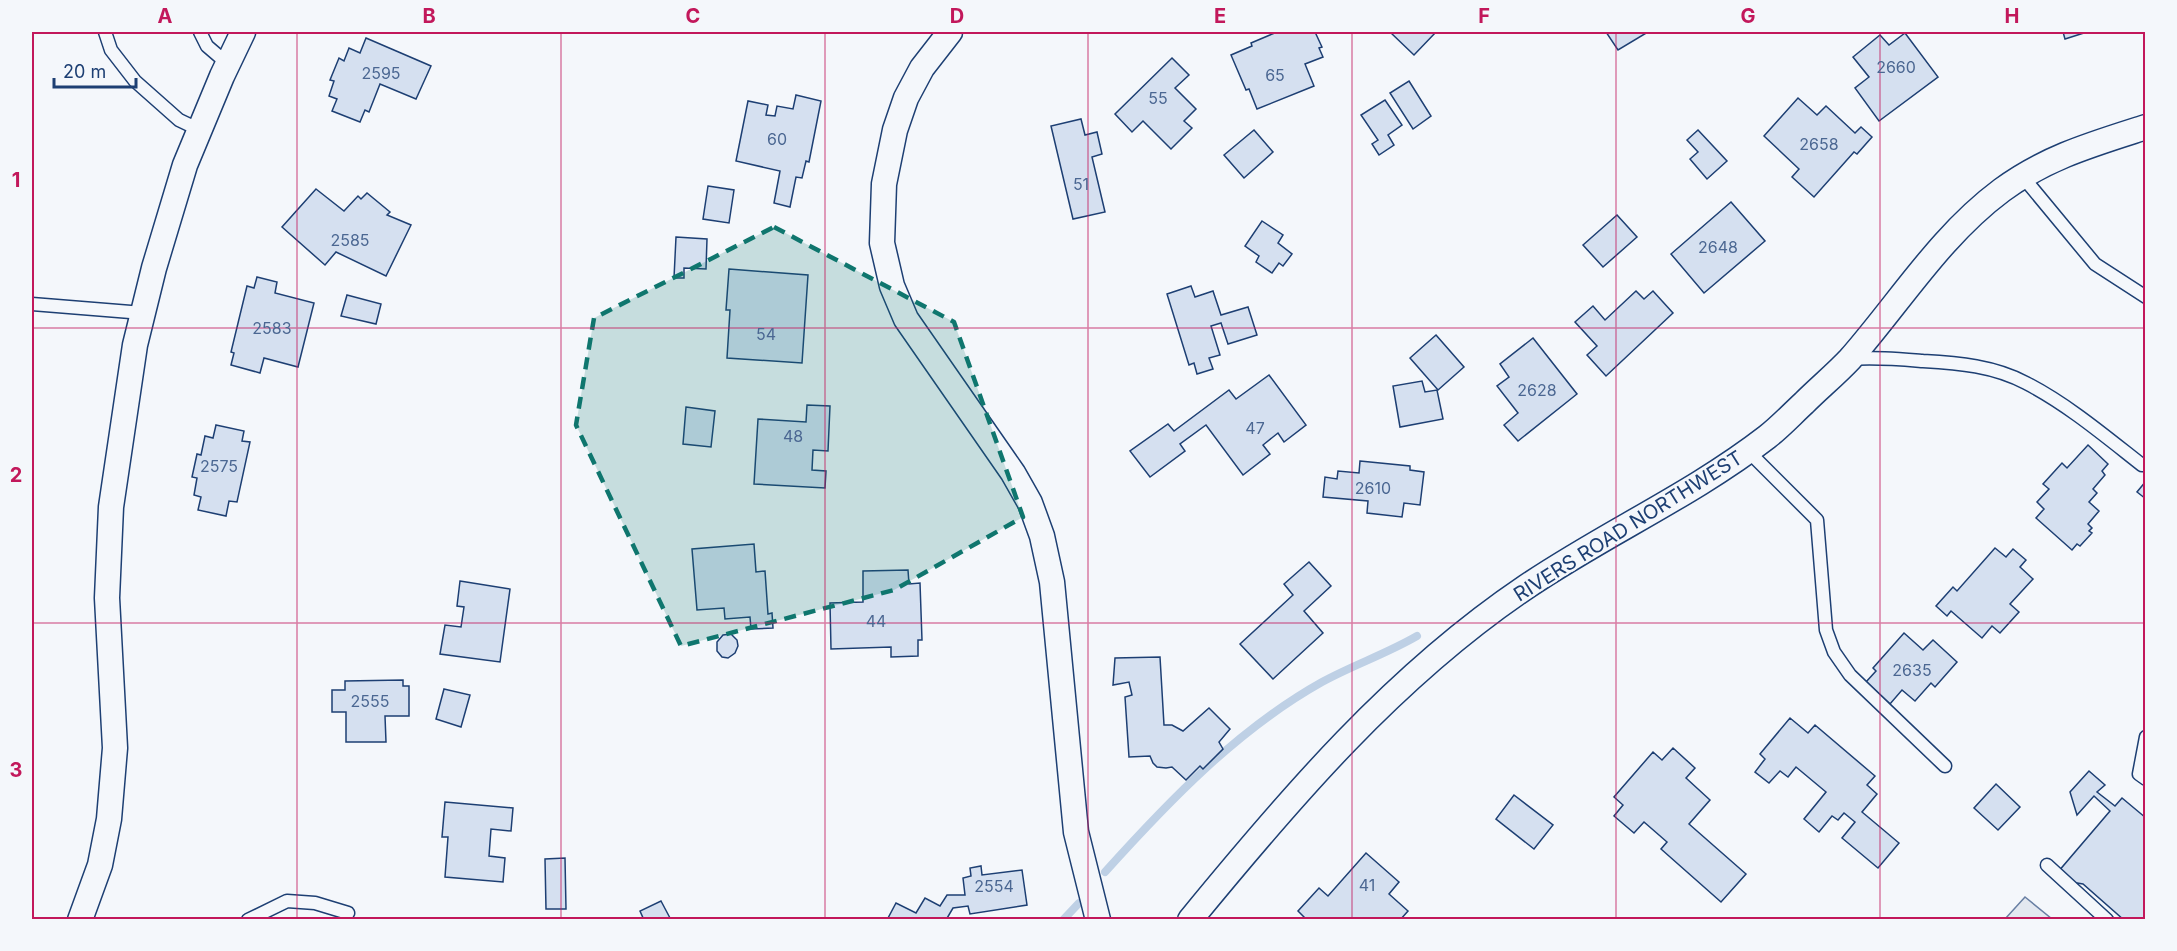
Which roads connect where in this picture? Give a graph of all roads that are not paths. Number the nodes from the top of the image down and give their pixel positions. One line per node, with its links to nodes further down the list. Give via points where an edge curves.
1 (105, 32): 7 (lane, via 111,50 135,81 179,120)
2 (200, 32): 5 (lane, via 207,46)
3 (243, 32): 5 (street)
4 (950, 32): 22 (street, via 922,68 895,130 884,184 882,243 892,286 906,319 1013,473 1042,536 1052,582 1076,832)
5 (228, 64): 7 (street)
6 (2145, 127): 8 (street, RIVERS ROAD NORTHWEST, via 2076,149)
7 (200, 130): 11 (street, via 185,165)
8 (2023, 177): 9 (lane, via 2096,264); 12 (street, RIVERS ROAD NORTHWEST, via 1975,214 1921,269)
9 (2145, 297)
10 (32, 304): 11 (lane)
11 (143, 313): 20 (street, via 111,507 107,598 115,748 110,819 100,865)
12 (1849, 359): 13 (street, RIVERS ROAD NORTHWEST); 14 (lane, via 1881,357 1965,363 1992,370 2025,382)
13 (1748, 451): 16 (lane, via 1817,520 1826,630 1834,652 1850,675); 23 (street, RIVERS ROAD NORTHWEST, via 1709,479 1525,587 1459,636 1350,736 1255,840)
14 (2142, 465)
15 (2145, 737): 17 (lane, via 2139,774)
16 (1945, 766)
17 (2145, 779)
18 (2047, 865): 24 (lane)
19 (348, 913): 21 (lane, via 315,903 287,901)
20 (80, 920)
21 (248, 920)
22 (1098, 920)
23 (1190, 920)
24 (2107, 920)

